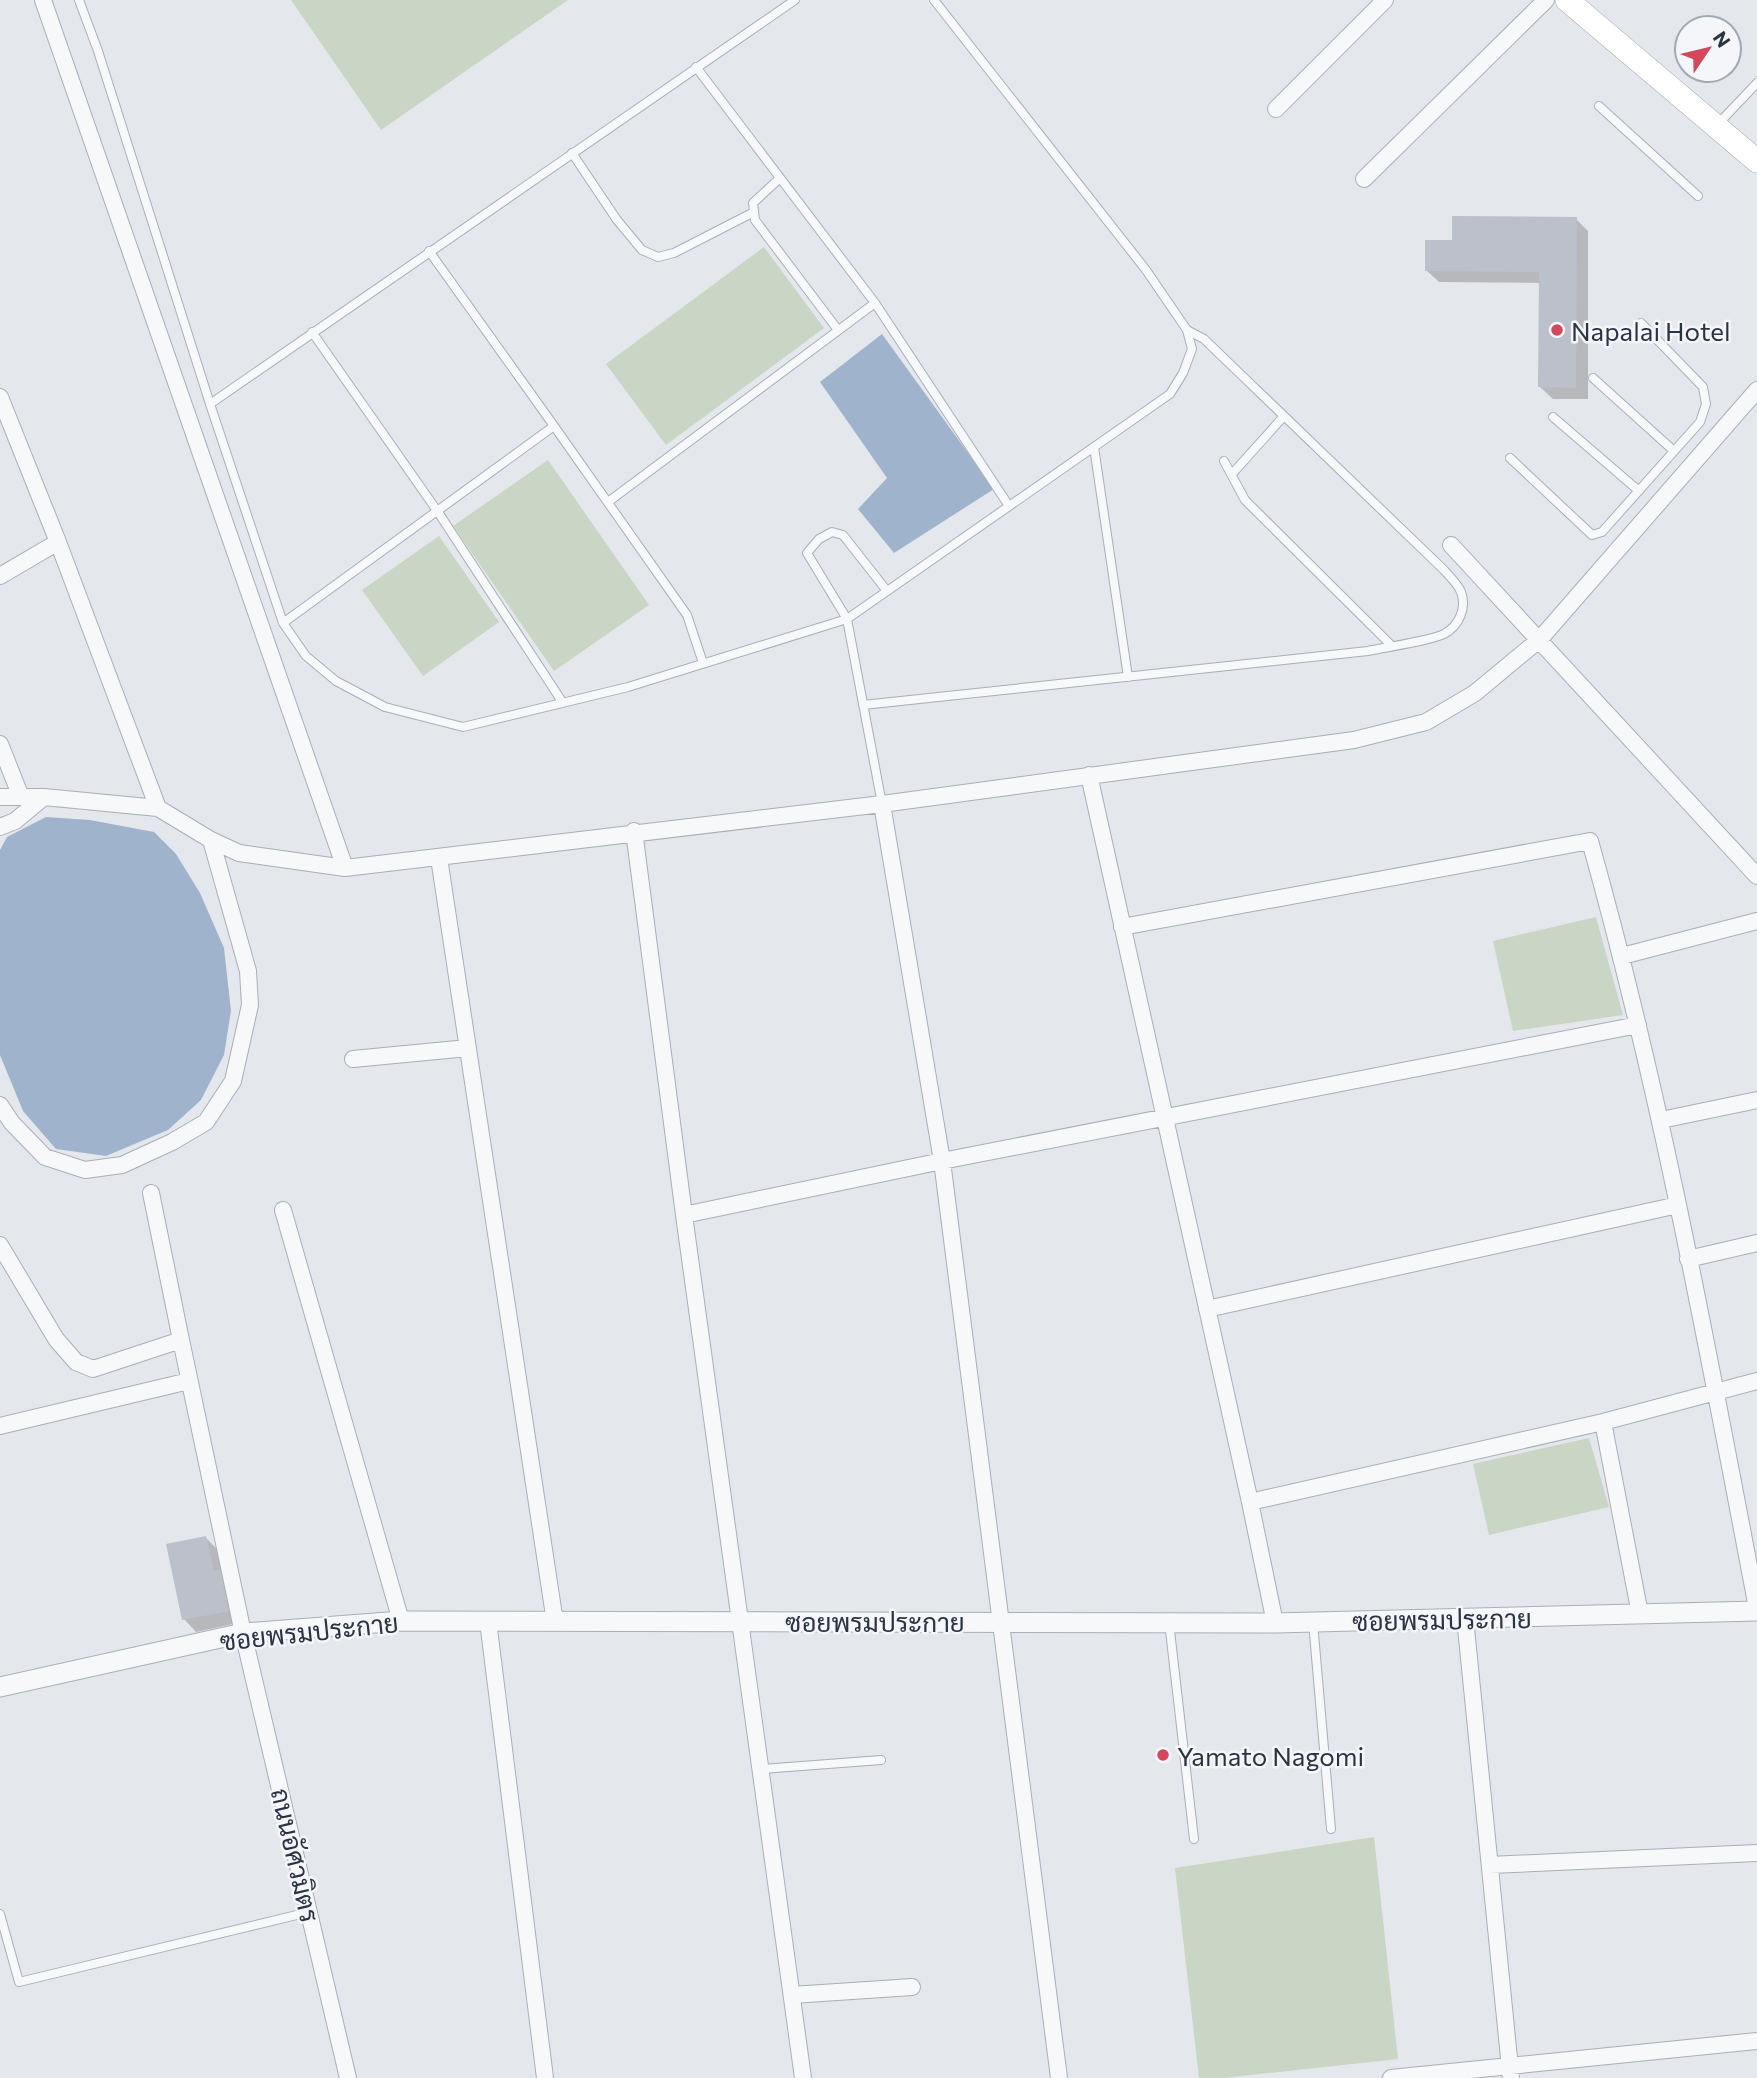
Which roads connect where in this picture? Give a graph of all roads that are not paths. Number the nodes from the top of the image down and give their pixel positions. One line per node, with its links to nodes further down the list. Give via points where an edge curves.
1 (43, 0): 64 (street)
2 (79, 0): 28 (lane)
3 (795, 0): 8 (lane)
4 (934, 0): 23 (lane, via 1146,270)
5 (1385, 0): 11 (street)
6 (1546, 0): 16 (street)
7 (1567, 0): 12 (main road)
8 (696, 67): 13 (lane); 15 (lane)
9 (1757, 83): 12 (lane)
10 (1599, 106): 17 (lane)
11 (1276, 109)
12 (1716, 126): 14 (main road)
13 (572, 153): 18 (lane, via 642,250 658,257); 19 (lane)
14 (1757, 161)
15 (780, 178): 18 (lane, via 753,203); 20 (lane)
16 (1364, 179)
17 (1698, 196)
18 (754, 212): 22 (lane, via 755,220)
19 (429, 251): 24 (lane); 31 (lane)
20 (875, 303): 22 (lane); 39 (lane)
21 (1641, 323): 33 (lane, via 1703,387 1706,404 1700,422)
22 (838, 330): 38 (lane)
23 (1186, 330): 29 (lane, via 1204,339); 32 (lane, via 1192,349 1170,394)
24 (312, 332): 28 (lane); 40 (lane)
25 (1593, 378): 33 (lane)
26 (1757, 390): 47 (street)
27 (0, 397): 41 (street)
28 (210, 404): 46 (lane)
29 (1284, 416): 36 (lane); 48 (lane, via 1461,590 1460,618 1443,634)
30 (1553, 417): 37 (lane)
31 (554, 426): 38 (lane); 40 (lane)
32 (1094, 447): 39 (lane); 50 (lane)
33 (1674, 451): 37 (lane)
34 (1510, 458): 37 (lane, via 1592,535 1602,532)
35 (1224, 461): 36 (lane)
36 (1232, 474): 48 (lane, via 1245,500)
37 (1639, 491)
38 (608, 502): 49 (lane, via 687,615)
39 (1009, 506): 44 (lane)
40 (438, 512): 46 (lane); 51 (lane)
41 (58, 542): 43 (street); 59 (street)
42 (1451, 545): 47 (street)
43 (0, 576)
44 (887, 591): 45 (lane); 45 (lane, via 844,535 832,532 819,539 807,553)
45 (847, 619): 49 (lane); 52 (lane)
46 (283, 623): 51 (lane, via 306,656 336,681 385,707 463,727)
47 (1540, 639): 54 (street, via 1475,693 1426,722 1354,740); 65 (street)
48 (1392, 646): 50 (lane)
49 (703, 663): 51 (lane)
50 (1128, 677): 52 (lane)
51 (563, 703)
52 (863, 705): 58 (lane)
53 (0, 744): 56 (street)
54 (1089, 775): 58 (street); 67 (street)
55 (0, 797): 56 (street)
56 (21, 797): 57 (street)
57 (44, 797): 59 (street); 60 (street)
58 (882, 804): 61 (street); 76 (street)
59 (158, 808): 62 (street)
60 (0, 827)
61 (634, 831): 63 (street); 80 (street)
62 (211, 840): 64 (street, via 239,853); 73 (street, via 248,971 250,1005 233,1082 206,1122 122,1165 85,1170 45,1157)
63 (439, 858): 64 (street); 70 (street)
64 (345, 868)
65 (1757, 876)
66 (1757, 921): 68 (street)
67 (1122, 927): 68 (street, via 1590,841); 74 (street)
68 (1622, 957): 69 (street)
69 (1638, 1025): 74 (street); 75 (street)
70 (468, 1048): 71 (street); 98 (street)
71 (353, 1059)
72 (1757, 1100): 75 (street)
73 (0, 1105)
74 (1163, 1117): 76 (street); 84 (street)
75 (1661, 1120): 78 (street)
76 (942, 1161): 80 (street); 99 (street)
77 (151, 1193): 85 (street, ถนนอัศวมิตร)
78 (1678, 1205): 83 (street); 84 (street)
79 (283, 1210): 96 (street)
80 (684, 1216): 95 (street)
81 (1757, 1243): 83 (street)
82 (0, 1245): 85 (street, via 56,1339 76,1362 93,1369)
83 (1688, 1259): 88 (street)
84 (1207, 1309): 91 (street)
85 (181, 1340): 86 (street, ถนนอัศวมิตร)
86 (189, 1381): 90 (street); 103 (street, ถนนอัศวมิตร)
87 (1757, 1381): 88 (street)
88 (1716, 1391): 89 (street); 92 (street)
89 (1603, 1422): 91 (street); 93 (street)
90 (0, 1426)
91 (1251, 1503): 102 (street)
92 (1757, 1609): 93 (street, ซอยพรมประกาย)
93 (1640, 1614): 94 (street, ซอยพรมประกาย)
94 (1465, 1618): 101 (street, ซอยพรมประกาย); 110 (street)
95 (741, 1620): 98 (street, ซอยพรมประกาย); 99 (street, ซอยพรมประกาย); 106 (street)
96 (401, 1621): 97 (street, ซอยพรมประกาย); 103 (street, ซอยพรมประกาย)
97 (488, 1621): 98 (street, ซอยพรมประกาย); 118 (street)
98 (555, 1622)
99 (1000, 1622): 100 (street, ซอยพรมประกาย); 120 (street)
100 (1169, 1622): 102 (street, ซอยพรมประกาย); 108 (lane)
101 (1313, 1622): 102 (street, ซอยพรมประกาย); 107 (lane)
102 (1275, 1623)
103 (243, 1633): 104 (street, ซอยพรมประกาย); 111 (street, ถนนอัศวมิตร)
104 (0, 1687)
105 (881, 1760): 106 (lane)
106 (761, 1769): 114 (street)
107 (1331, 1829)
108 (1194, 1839)
109 (1757, 1853): 110 (street)
110 (1490, 1865): 116 (street)
111 (309, 1912): 112 (lane, via 19,1982); 117 (street, ถนนอัศวมิตร)
112 (0, 1914)
113 (912, 1987): 114 (street)
114 (792, 1995): 119 (street)
115 (1757, 2041): 116 (street)
116 (1511, 2072): 121 (street)
117 (348, 2078)
118 (545, 2078)
119 (803, 2078)
120 (1059, 2078)
121 (1393, 2078)

